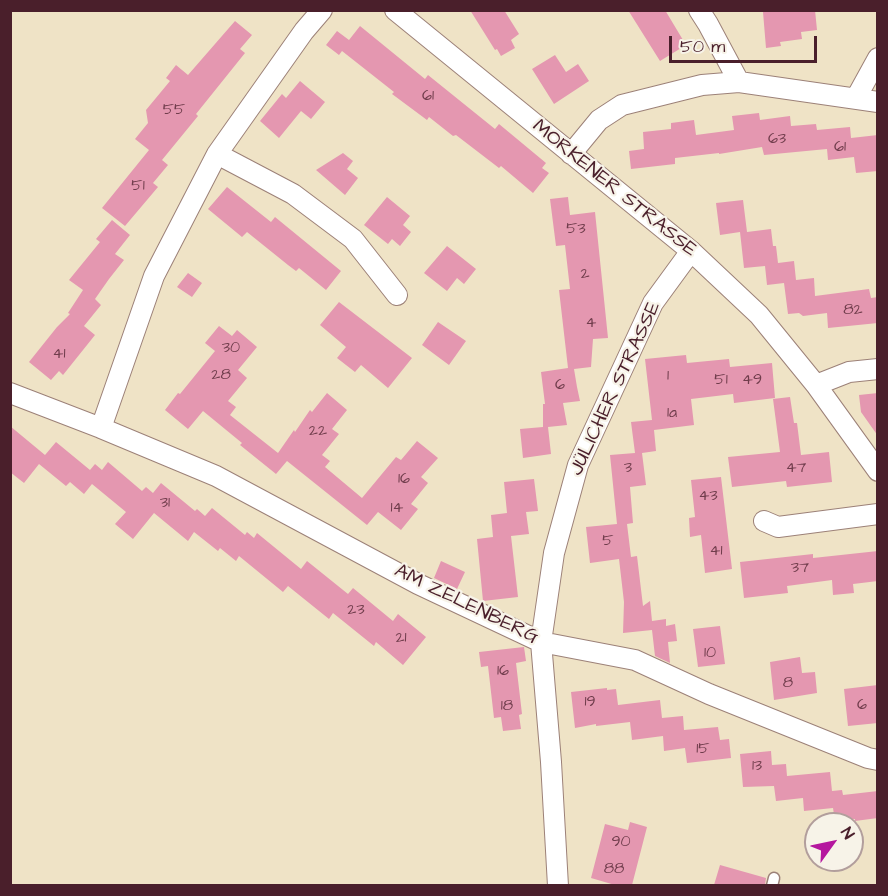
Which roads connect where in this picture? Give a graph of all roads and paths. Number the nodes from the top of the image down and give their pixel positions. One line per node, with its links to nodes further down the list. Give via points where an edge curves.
1 (322, 10): 8 (street)
2 (395, 10): 9 (street, MORKENER STRASSE)
3 (699, 10): 5 (street)
4 (878, 58): 6 (street)
5 (739, 82): 6 (street); 9 (street, via 702,85 622,105 599,120)
6 (856, 98): 7 (street)
7 (878, 102)
8 (218, 154): 11 (street, via 293,194 353,239); 15 (street, via 154,276)
9 (571, 154): 10 (street, MORKENER STRASSE)
10 (691, 251): 13 (street, MORKENER STRASSE, via 759,315); 19 (street, JÜLICHER STRASSE, via 653,303 578,465 554,553)
11 (397, 295)
12 (878, 369): 13 (street, via 849,372)
13 (816, 385): 16 (street, MORKENER STRASSE)
14 (10, 393): 15 (street, AM ZELENBERG)
15 (101, 428): 19 (street, AM ZELENBERG, via 216,476 418,584)
16 (878, 471)
17 (878, 514): 18 (street, via 778,527)
18 (764, 521)
19 (541, 642): 20 (street, AM ZELENBERG, via 635,660 709,694); 21 (street, JÜLICHER STRASSE)
20 (878, 760)
21 (558, 885)

